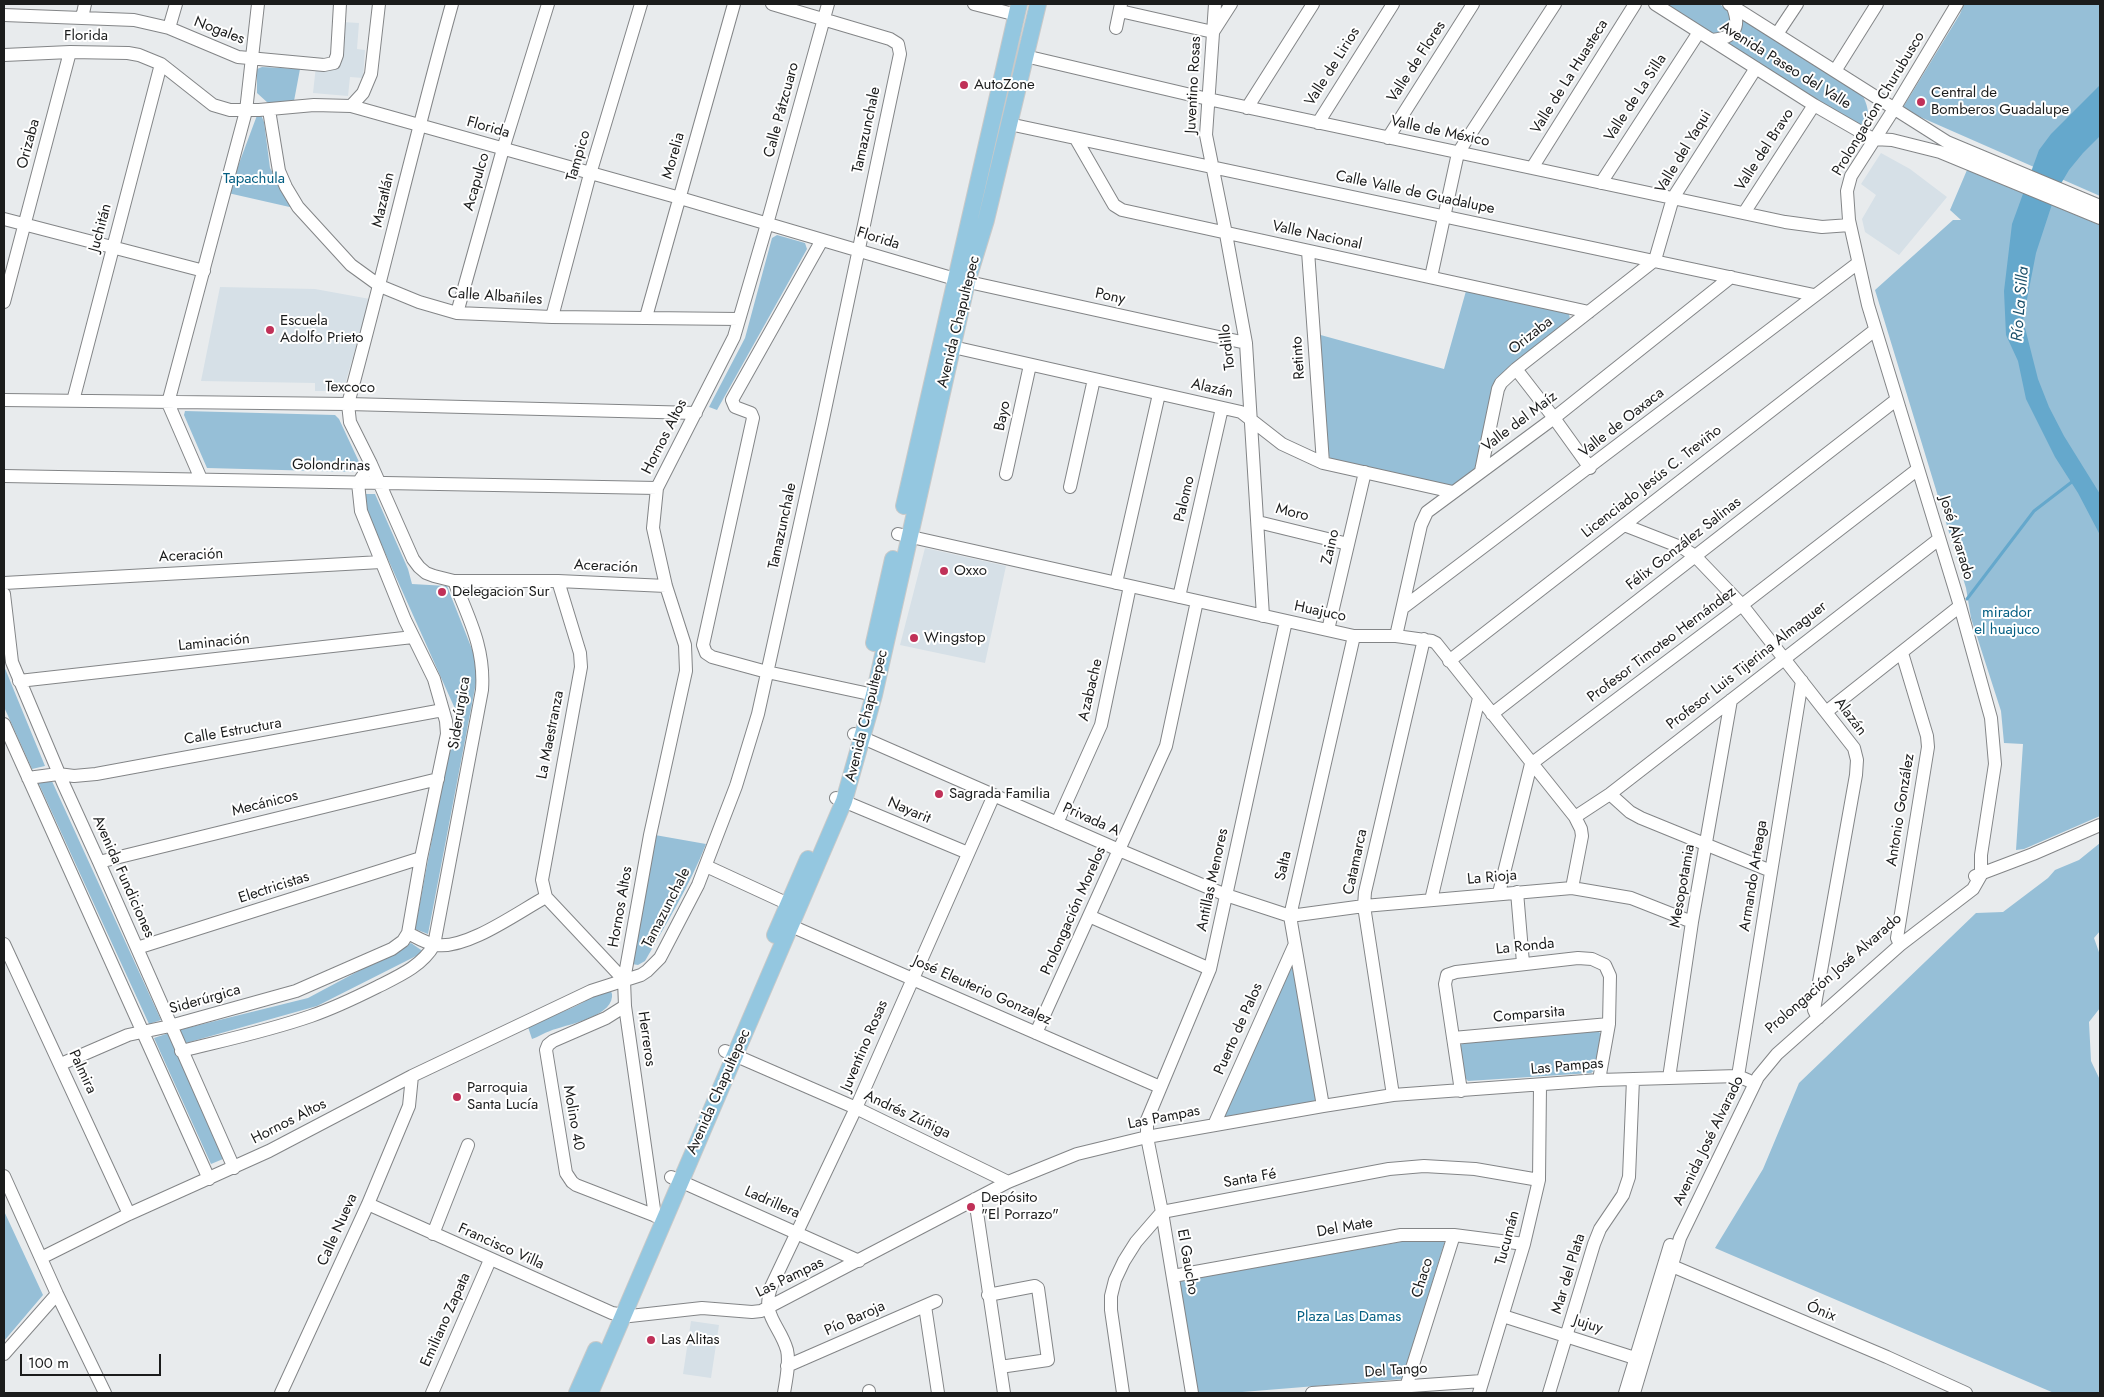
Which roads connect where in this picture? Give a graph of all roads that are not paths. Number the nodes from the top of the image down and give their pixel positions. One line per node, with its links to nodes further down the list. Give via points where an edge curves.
1 (85, 4): 30 (street)
2 (176, 4): 32 (street)
3 (258, 4): 41 (street)
4 (340, 4): 41 (street, Nogales, via 336,55 331,65)
5 (379, 4): 47 (street, via 371,74 363,93)
6 (452, 4): 54 (street, Mazatlán)
7 (548, 4): 58 (street, Acapulco)
8 (641, 4): 63 (street, Tampico)
9 (734, 4): 65 (street, Morelia)
10 (772, 4): 31 (street)
11 (828, 4): 31 (street, Calle Pátzcuaro)
12 (974, 4): 26 (street)
13 (1037, 4): 26 (main road); 40 (main road, Avenida Chapultepec)
14 (1215, 4): 34 (street, Juventino Rosas)
15 (1231, 4): 34 (street)
16 (1313, 4): 48 (street)
17 (1393, 4): 52 (street, Valle de Lirios)
18 (1473, 4): 55 (street, Valle de Flores)
19 (1555, 4): 59 (street)
20 (1635, 4): 61 (street, Valle de La Huasteca)
21 (1655, 4): 28 (street, Avenida Paseo del Valle)
22 (1797, 4): 36 (street)
23 (1877, 4): 44 (street)
24 (1957, 4): 49 (street, Prolongacíon Churubusco)
25 (1731, 5): 36 (street, Avenida Paseo del Valle); 37 (street, via 1737,17 1734,30 1727,37)
26 (1019, 7): 40 (main road, via 1025,25); 85 (main road, Avenida Chapultepec)
27 (1120, 8): 33 (street); 34 (street)
28 (1672, 10): 35 (street, Avenida Paseo del Valle)
29 (4, 16): 30 (street, Nogales)
30 (82, 18): 32 (street, Nogales, via 134,20)
31 (823, 19): 73 (street, Calle Pátzcuaro); 78 (street, Tamazunchale, via 890,39 898,44 900,54)
32 (169, 28): 41 (street, Nogales, via 224,52)
33 (1116, 28)
34 (1213, 32): 45 (street, Juventino Rosas)
35 (1699, 32): 37 (street, Avenida Paseo del Valle); 64 (street, Valle de La Silla)
36 (1777, 34): 44 (street, Avenida Paseo del Valle)
37 (1712, 40): 43 (street, Avenida Paseo del Valle)
38 (70, 52): 39 (street, Florida); 42 (street, Florida, via 128,52); 72 (street, Orizaba)
39 (4, 54)
40 (1025, 56): 45 (street, Valle de México); 53 (main road, Avenida Chapultepec)
41 (251, 59): 51 (street)
42 (160, 64): 51 (street, Florida, via 213,105); 77 (street, Juchitán)
43 (1756, 68): 46 (street, Avenida Paseo del Valle); 66 (street, Valle del Yaqui)
44 (1834, 71): 49 (street, Avenida Paseo del Valle)
45 (1208, 99): 48 (street, Valle de México); 60 (street, Juventino Rosas, via 1206,135)
46 (1814, 105): 57 (street, Avenida Paseo del Valle); 68 (street, Valle del Bravo)
47 (351, 106): 50 (street, Florida, via 314,105); 54 (street, Florida)
48 (1247, 108): 52 (street, Valle de México)
49 (1894, 109): 57 (street, Prolongacíon Churubusco); 62 (street, Avenida Paseo del Valle)
50 (269, 110): 51 (street, Florida); 86 (street, Calle Albañiles, via 279,172 298,207 351,265)
51 (246, 111): 82 (street)
52 (1318, 123): 55 (street, Valle de México)
53 (1009, 124): 56 (street, Calle Valle de Guadalupe); 85 (main road, Avenida Chapultepec, via 986,220)
54 (418, 125): 58 (street, Florida); 86 (street, Mazatlán)
55 (1388, 138): 59 (street, Valle de México)
56 (1076, 139): 60 (street, Calle Valle de Guadalupe); 75 (street, Valle Nacional, via 1116,207)
57 (1873, 139): 62 (street, via 1928,148); 74 (street, Prolongacíon Churubusco, via 1848,185)
58 (504, 150): 63 (street, Florida); 90 (street, Acapulco)
59 (1458, 153): 61 (street, Valle de México); 69 (street)
60 (1212, 167): 69 (street, Calle Valle de Guadalupe); 75 (street, Tordillo)
61 (1532, 168): 64 (street, Valle de México)
62 (2000, 170): 67 (street); 70 (street)
63 (590, 174): 65 (street, Florida); 91 (street, Tampico)
64 (1601, 183): 66 (street, Valle de México)
65 (680, 198): 73 (street, Florida); 92 (street, Morelia)
66 (1673, 198): 68 (street, Valle de México); 80 (street, Valle del Yaqui)
67 (2100, 206)
68 (1744, 213): 74 (street, Valle de México, via 1822,227)
69 (1443, 216): 80 (street, Calle Valle de Guadalupe); 83 (street)
70 (2100, 218)
71 (4, 219): 72 (street)
72 (24, 224): 77 (street); 88 (street, Orizaba)
73 (767, 224): 76 (street, Florida); 93 (street, Hornos Altos)
74 (1850, 225): 81 (street, José Alvarado)
75 (1226, 234): 79 (street, Valle Nacional); 95 (street, Tordillo)
76 (822, 240): 78 (street, Florida); 153 (street, via 732,400 735,408 751,413 753,418 704,650 712,657)
77 (113, 247): 82 (street); 103 (street, Juchitán)
78 (858, 250): 85 (street, Florida); 153 (street, Tamazunchale)
79 (1308, 251): 83 (street, Valle Nacional); 110 (street, Retinto)
80 (1655, 260): 84 (street, Calle Valle de Guadalupe); 89 (street, Orizaba)
81 (1858, 263): 87 (street, Valle de Oaxaca); 94 (street, José Alvarado)
82 (204, 271): 104 (street)
83 (1430, 277): 89 (street, Valle Nacional)
84 (1731, 277): 87 (street, Calle Valle de Guadalupe); 109 (street, Valle del Maíz)
85 (961, 281): 95 (street, Pony); 96 (main road, Avenida Chapultepec)
86 (380, 286): 90 (street, Calle Albañiles); 105 (street, Mazatlán)
87 (1814, 295): 112 (street, Valle de Oaxaca)
88 (4, 302)
89 (1589, 312): 98 (street, Orizaba)
90 (457, 313): 91 (street, Calle Albañiles)
91 (552, 317): 92 (street, Calle Albañiles)
92 (646, 317): 93 (street, Calle Albañiles)
93 (739, 319): 107 (street, Hornos Altos, via 734,336)
94 (1875, 330): 102 (street, José Alvarado); 125 (street, Licenciado Jesús C. Treviño)
95 (1246, 343): 108 (street, Tordillo)
96 (946, 346): 97 (street, Alazán); 126 (main road, Avenida Chapultepec)
97 (1030, 365): 99 (street, Alazán); 116 (street, Bayo)
98 (1516, 369): 109 (street); 114 (street, Orizaba, via 1498,389)
99 (1094, 379): 100 (street, Alazán); 121 (street)
100 (1159, 394): 106 (street, Alazán); 134 (street)
101 (4, 400): 103 (street, Texcoco)
102 (1896, 400): 113 (street, José Alvarado); 129 (street, Félix González Salinas)
103 (73, 401): 104 (street, Texcoco)
104 (168, 403): 105 (street, Texcoco); 118 (street)
105 (348, 404): 107 (street, Texcoco); 111 (street, via 350,422)
106 (1222, 408): 108 (street, Alazán); 138 (street, Palomo)
107 (696, 413): 122 (street, Hornos Altos)
108 (1252, 418): 110 (street, Alazán, via 1282,444); 124 (street, Tordillo)
109 (1554, 418): 112 (street); 114 (street, Valle del Maíz)
110 (1323, 463): 115 (street, Alazán)
111 (371, 464): 119 (street); 120 (street)
112 (1590, 468): 142 (street, Valle de Oaxaca)
113 (1918, 469): 127 (street, José Alvarado); 140 (street, Profesor Timoteo Hernández)
114 (1481, 471): 123 (street, Valle del Maíz)
115 (1365, 472): 123 (street, Alazán); 128 (street, Zaino)
116 (1006, 474)
117 (4, 476): 118 (street, Golondrinas)
118 (201, 479): 119 (street, Golondrinas)
119 (358, 483): 120 (street, Golondrinas); 130 (street, Siderúrgica, via 361,511)
120 (380, 484): 122 (street, Golondrinas); 131 (street, via 419,567 434,576)
121 (1070, 487)
122 (657, 488): 135 (street, Hornos Altos, via 653,528)
123 (1453, 492): 142 (street, Valle del Maíz, via 1431,508 1422,520)
124 (1258, 522): 128 (street, Moro); 143 (street, Tordillo)
125 (1624, 525): 129 (street, Alazán, via 1683,548); 152 (street, Licenciado Jesús C. Treviño)
126 (904, 535): 134 (street, Huajuco); 156 (main road, Avenida Chapultepec)
127 (1939, 539): 141 (street, José Alvarado); 151 (street, Profesor Luis Tijerina Almaguer)
128 (1348, 544): 145 (street, Zaino)
129 (1695, 556): 140 (street, Alazán); 161 (street, Félix González Salinas)
130 (381, 562): 133 (street, Aceración); 146 (street, Siderúrgica)
131 (454, 581): 132 (street, Aceración); 197 (street, Siderúrgica, via 480,647 484,669)
132 (558, 581): 135 (street, Aceración); 186 (street, La Maestranza, via 581,666 543,864)
133 (4, 583)
134 (1116, 583): 136 (street, Huajuco)
135 (666, 586): 203 (street, Hornos Altos, via 684,645 686,671 650,834)
136 (1130, 586): 138 (street, Huajuco); 172 (street, Azabache, via 1101,725)
137 (4, 594): 154 (street, Avenida Fundiciones, via 12,662)
138 (1179, 597): 139 (street, Huajuco)
139 (1197, 600): 143 (street, Huajuco); 175 (street, Prolongación Morelos, via 1166,746)
140 (1742, 605): 151 (street, Alazán); 164 (street, Profesor Timoteo Hernández)
141 (1960, 606): 150 (street); 181 (street, José Alvarado, via 1994,734 1994,764)
142 (1404, 607): 148 (street, Valle del Maíz)
143 (1263, 616): 144 (street, Huajuco)
144 (1286, 621): 145 (street, Huajuco); 185 (street, Antillas Menores)
145 (1328, 630): 147 (street, Huajuco)
146 (413, 636): 154 (street, Laminación); 159 (street, Siderúrgica, via 434,679)
147 (1354, 636): 148 (street, Huajuco); 191 (street, Salta)
148 (1396, 636): 149 (street, Huajuco)
149 (1424, 639): 152 (street, Huajuco, via 1436,643); 188 (street, Catamarca)
150 (1902, 653): 160 (street); 195 (street, Antonio González, via 1928,747)
151 (1784, 658): 155 (street, Alazán); 158 (street, Profesor Luis Tijerina Almaguer)
152 (1449, 660): 157 (street, Huajuco)
153 (768, 672): 156 (street); 179 (street, Tamazunchale, via 736,786)
154 (19, 681): 165 (street, Avenida Fundiciones)
155 (1802, 682): 160 (street, Alazán); 180 (street, Armando Arteaga)
156 (869, 694): 163 (main road, Avenida Chapultepec)
157 (1479, 698): 161 (street, Huajuco); 187 (street)
158 (1731, 700): 168 (street, Profesor Luis Tijerina Almaguer); 174 (street, Mesopotamia)
159 (443, 710): 165 (street, Calle Estructura, via 96,774); 167 (street, Siderúrgica, via 447,734)
160 (1826, 712): 205 (street, Alazán, via 1854,748 1857,760)
161 (1492, 714): 164 (street, Huajuco)
162 (4, 724): 166 (street)
163 (859, 736): 169 (street, Privada A); 170 (main road, Avenida Chapultepec)
164 (1530, 764): 171 (street, Huajuco); 184 (street)
165 (58, 774): 166 (street, Calle Estructura); 178 (street, Avenida Fundiciones)
166 (28, 778): 208 (street)
167 (438, 779): 177 (street, Siderúrgica); 178 (street, Mecánicos)
168 (1610, 794): 171 (street, Profesor Luis Tijerina Almaguer); 174 (street, via 1641,818)
169 (994, 795): 172 (street, Privada A); 176 (street, Juventino Rosas)
170 (840, 799): 176 (street, Nayarit); 189 (main road, Avenida Chapultepec)
171 (1575, 817): 182 (street, Huajuco, via 1582,836)
172 (1057, 823): 175 (street, Privada A)
173 (2100, 825): 181 (street)
174 (1706, 845): 180 (street); 192 (street, Mesopotamia)
175 (1119, 850): 185 (street, Privada A); 190 (street, Prolongación Morelos)
176 (968, 854): 202 (street, Juventino Rosas)
177 (421, 858): 194 (street, Siderúrgica); 199 (street, Electricistas)
178 (100, 862): 199 (street, Avenida Fundiciones)
179 (706, 866): 189 (street); 203 (street, Tamazunchale, via 660,958 647,971)
180 (1772, 871): 218 (street, Armando Arteaga)
181 (1979, 872): 195 (street, via 1973,889)
182 (1572, 888): 183 (street, La Rioja); 192 (street, La Rioja, via 1631,898)
183 (1517, 892): 184 (street, La Rioja); 200 (street)
184 (1499, 893): 187 (street, La Rioja)
185 (1226, 895): 191 (street, Privada A); 201 (street, Antillas Menores)
186 (546, 897): 197 (street, via 471,939 452,946); 203 (street)
187 (1431, 900): 188 (street, La Rioja)
188 (1364, 906): 191 (street, La Rioja); 222 (street, Catamarca)
189 (793, 907): 193 (main road, Avenida Chapultepec)
190 (1089, 916): 201 (street); 209 (street, Prolongación Morelos)
191 (1290, 916): 198 (street, Salta)
192 (1692, 922): 215 (street, Mesopotamia)
193 (786, 923): 202 (street, José Eleuterio Gonzalez); 212 (main road, Avenida Chapultepec)
194 (408, 933): 197 (street); 207 (street, Siderúrgica, via 392,949 296,991)
195 (1899, 942): 205 (street, Prolongación José Alvarado)
196 (4, 944): 213 (street, Palmira)
197 (434, 945): 211 (street, via 428,956 399,976 338,1006 275,1028)
198 (1294, 946): 223 (street, Salta); 225 (street, Puerto de Palos)
199 (137, 948): 207 (street, Avenida Fundiciones)
200 (1522, 963): 206 (street, La Ronda, via 1578,958 1592,959 1605,965 1610,976); 210 (street, La Ronda, via 1447,975 1445,984)
201 (1210, 968): 220 (street, Antillas Menores)
202 (912, 978): 209 (street, José Eleuterio Gonzalez); 224 (street, Juventino Rosas)
203 (624, 980): 204 (street, Herreros); 214 (street, Hornos Altos, via 591,991)
204 (625, 1006): 238 (street, Herreros); 238 (street, Molino 40, via 553,1041 548,1045 546,1055 568,1178)
205 (1816, 1014): 218 (street, Prolongación José Alvarado, via 1774,1047)
206 (1608, 1024): 210 (street, Comparsita); 217 (street, La Ronda)
207 (170, 1026): 208 (street, Siderúrgica); 211 (street, Avenida Fundiciones)
208 (143, 1032): 213 (street, Siderúrgica, via 128,1035); 230 (street)
209 (1036, 1033): 220 (street, José Eleuterio Gonzalez)
210 (1453, 1038): 221 (street, La Ronda)
211 (182, 1051): 228 (street, Avenida Fundiciones)
212 (730, 1054): 224 (street, Andrés Zúñiga); 231 (main road, Avenida Chapultepec)
213 (61, 1064): 237 (street, Palmira)
214 (412, 1076): 228 (street, Hornos Altos); 235 (street, Calle Nueva, via 409,1106)
215 (1669, 1078): 216 (street, Las Pampas); 218 (street, Las Pampas)
216 (1633, 1079): 217 (street, Las Pampas); 253 (street, Mar del Plata, via 1630,1177 1624,1195 1600,1229 1594,1244)
217 (1599, 1080): 219 (street, Las Pampas)
218 (1747, 1080): 246 (street, Prolongación José Alvarado, via 1683,1215)
219 (1540, 1086): 221 (street, Las Pampas); 232 (street, Tucumán)
220 (1160, 1087): 226 (street, Antillas Menores, via 1147,1120)
221 (1461, 1091): 222 (street, Las Pampas)
222 (1393, 1095): 223 (street, Las Pampas)
223 (1323, 1106): 225 (street, Las Pampas)
224 (856, 1108): 233 (street, Andrés Zúñiga); 239 (street, Juventino Rosas)
225 (1214, 1125): 226 (street, Las Pampas)
226 (1147, 1137): 233 (street, Las Pampas, via 1070,1156); 236 (street, El Gaucho)
227 (468, 1145): 240 (street)
228 (234, 1168): 230 (street, Hornos Altos)
229 (4, 1176): 243 (street)
230 (209, 1179): 237 (street, Hornos Altos)
231 (676, 1179): 238 (main road, Avenida Chapultepec); 239 (street, Ladrillera)
232 (1539, 1180): 236 (street, Santa Fé, via 1475,1169 1424,1166); 242 (street, Tucumán)
233 (1008, 1182): 234 (street, Las Pampas)
234 (975, 1199): 245 (street, Las Pampas); 249 (street)
235 (368, 1204): 240 (street, Francisco Villa); 261 (street, Calle Nueva)
236 (1162, 1212): 247 (street, El Gaucho); 268 (street, via 1136,1242 1115,1280 1111,1310)
237 (129, 1214): 243 (street, Hornos Altos)
238 (659, 1217): 251 (main road, Avenida Chapultepec)
239 (797, 1232): 245 (street, Ladrillera); 250 (street, Juventino Rosas, via 770,1287)
240 (432, 1234): 244 (street, Francisco Villa)
241 (1454, 1236): 242 (street, Del Mate); 247 (street, Del Mate, via 1401,1234); 259 (street, Chaco)
242 (1524, 1244): 252 (street, Tucumán)
243 (41, 1258): 248 (street)
244 (490, 1260): 251 (street, Francisco Villa); 262 (street, Emiliano Zapata)
245 (859, 1261): 250 (street, Las Pampas)
246 (1667, 1264): 255 (street); 275 (street, Ónix)
247 (1173, 1276): 269 (street, El Gaucho)
248 (57, 1294): 254 (street); 260 (street)
249 (988, 1295): 257 (street); 257 (street, via 1038,1288 1048,1360)
250 (767, 1308): 251 (street, Las Pampas, via 757,1312 688,1309); 256 (street, via 785,1346)
251 (617, 1315): 263 (main road); 264 (main road, Avenida Chapultepec)
252 (1503, 1316): 253 (street, Jujuy); 258 (street, Tucumán)
253 (1567, 1335): 255 (street, Jujuy); 272 (street, Mar del Plata)
254 (4, 1354)
255 (1640, 1360): 273 (street); 274 (street)
256 (787, 1366): 265 (street); 266 (street, Pío Baroja, via 930,1304)
257 (1000, 1367): 267 (street)
258 (1482, 1380): 259 (street, Del Tango); 271 (street, Tucumán)
259 (1406, 1387): 270 (street, Del Tango)
260 (105, 1393)
261 (281, 1393)
262 (432, 1393)
263 (577, 1393)
264 (590, 1393)
265 (784, 1393)
266 (938, 1393)
267 (1004, 1393)
268 (1123, 1393)
269 (1192, 1393)
270 (1312, 1393)
271 (1479, 1393)
272 (1549, 1393)
273 (1625, 1393)
274 (1634, 1393)
275 (1966, 1393)

